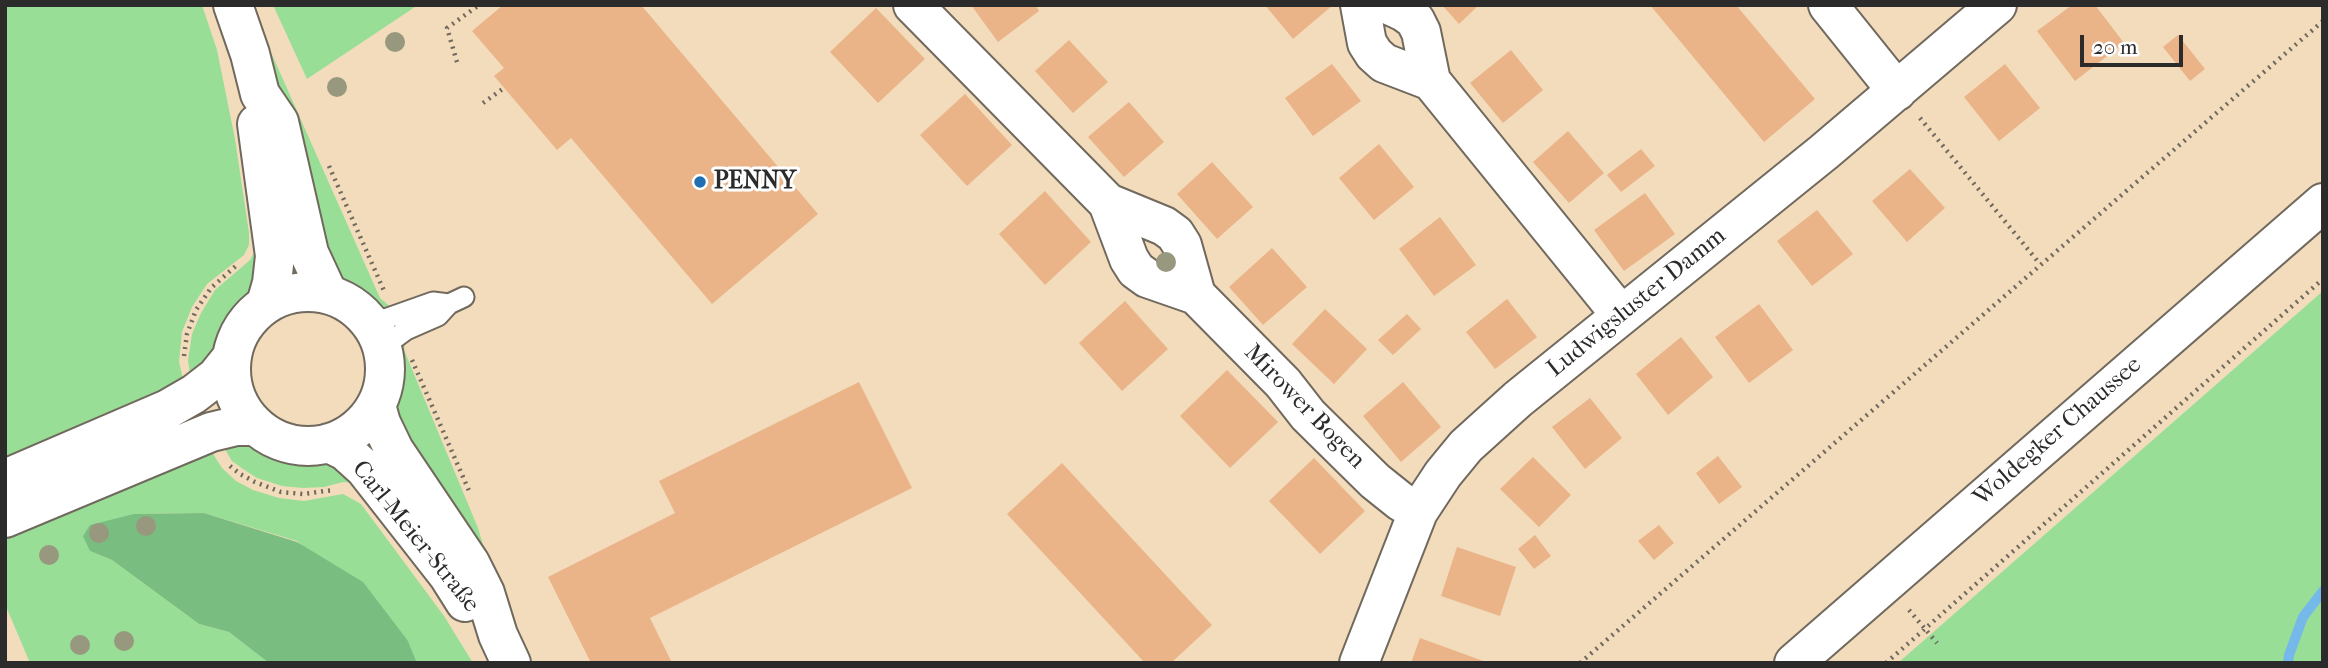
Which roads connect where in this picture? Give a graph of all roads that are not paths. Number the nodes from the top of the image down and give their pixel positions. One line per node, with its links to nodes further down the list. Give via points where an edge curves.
1 (233, 5): 9 (street)
2 (913, 5): 10 (street, Mirower Bogen)
3 (1360, 5): 7 (street, via 1367,43 1374,54 1384,63)
4 (1389, 5): 7 (street, via 1415,20)
5 (1828, 5): 8 (street)
6 (1997, 5): 8 (street, Ludwigsluster Damm)
7 (1431, 80): 15 (street)
8 (1897, 91): 15 (street, Ludwigsluster Damm)
9 (260, 94): 12 (street, via 279,122 309,253); 14 (street, via 257,126 275,256)
10 (1108, 202): 13 (street, Mirower Bogen, via 1136,270); 13 (street, Mirower Bogen, via 1175,234)
11 (2323, 203): 27 (street, Woldegker Chaussee)
12 (328, 294): 14 (street, via 297,293); 16 (street)
13 (1196, 295): 23 (street, Mirower Bogen, via 1375,481)
14 (266, 304): 18 (street, via 243,327)
15 (1621, 315): 23 (street, Ludwigsluster Damm, via 1466,446)
16 (363, 316): 17 (street); 17 (lane, via 385,319 433,302 456,300 439,316 391,341)
17 (384, 353): 19 (street, via 383,389)
18 (232, 358): 20 (street, via 235,396); 22 (street, via 216,377 168,408)
19 (376, 405): 21 (street, via 356,429); 25 (street, Carl-Meier-Straße, via 394,450 470,563)
20 (256, 426): 21 (street, via 270,437 296,446); 24 (street, via 211,432)
21 (329, 443): 25 (street, Carl-Meier-Straße, via 365,469)
22 (5, 478)
23 (1418, 512): 26 (street, Ludwigsluster Damm)
24 (5, 518)
25 (505, 649)
26 (1359, 663)
27 (1794, 663)

